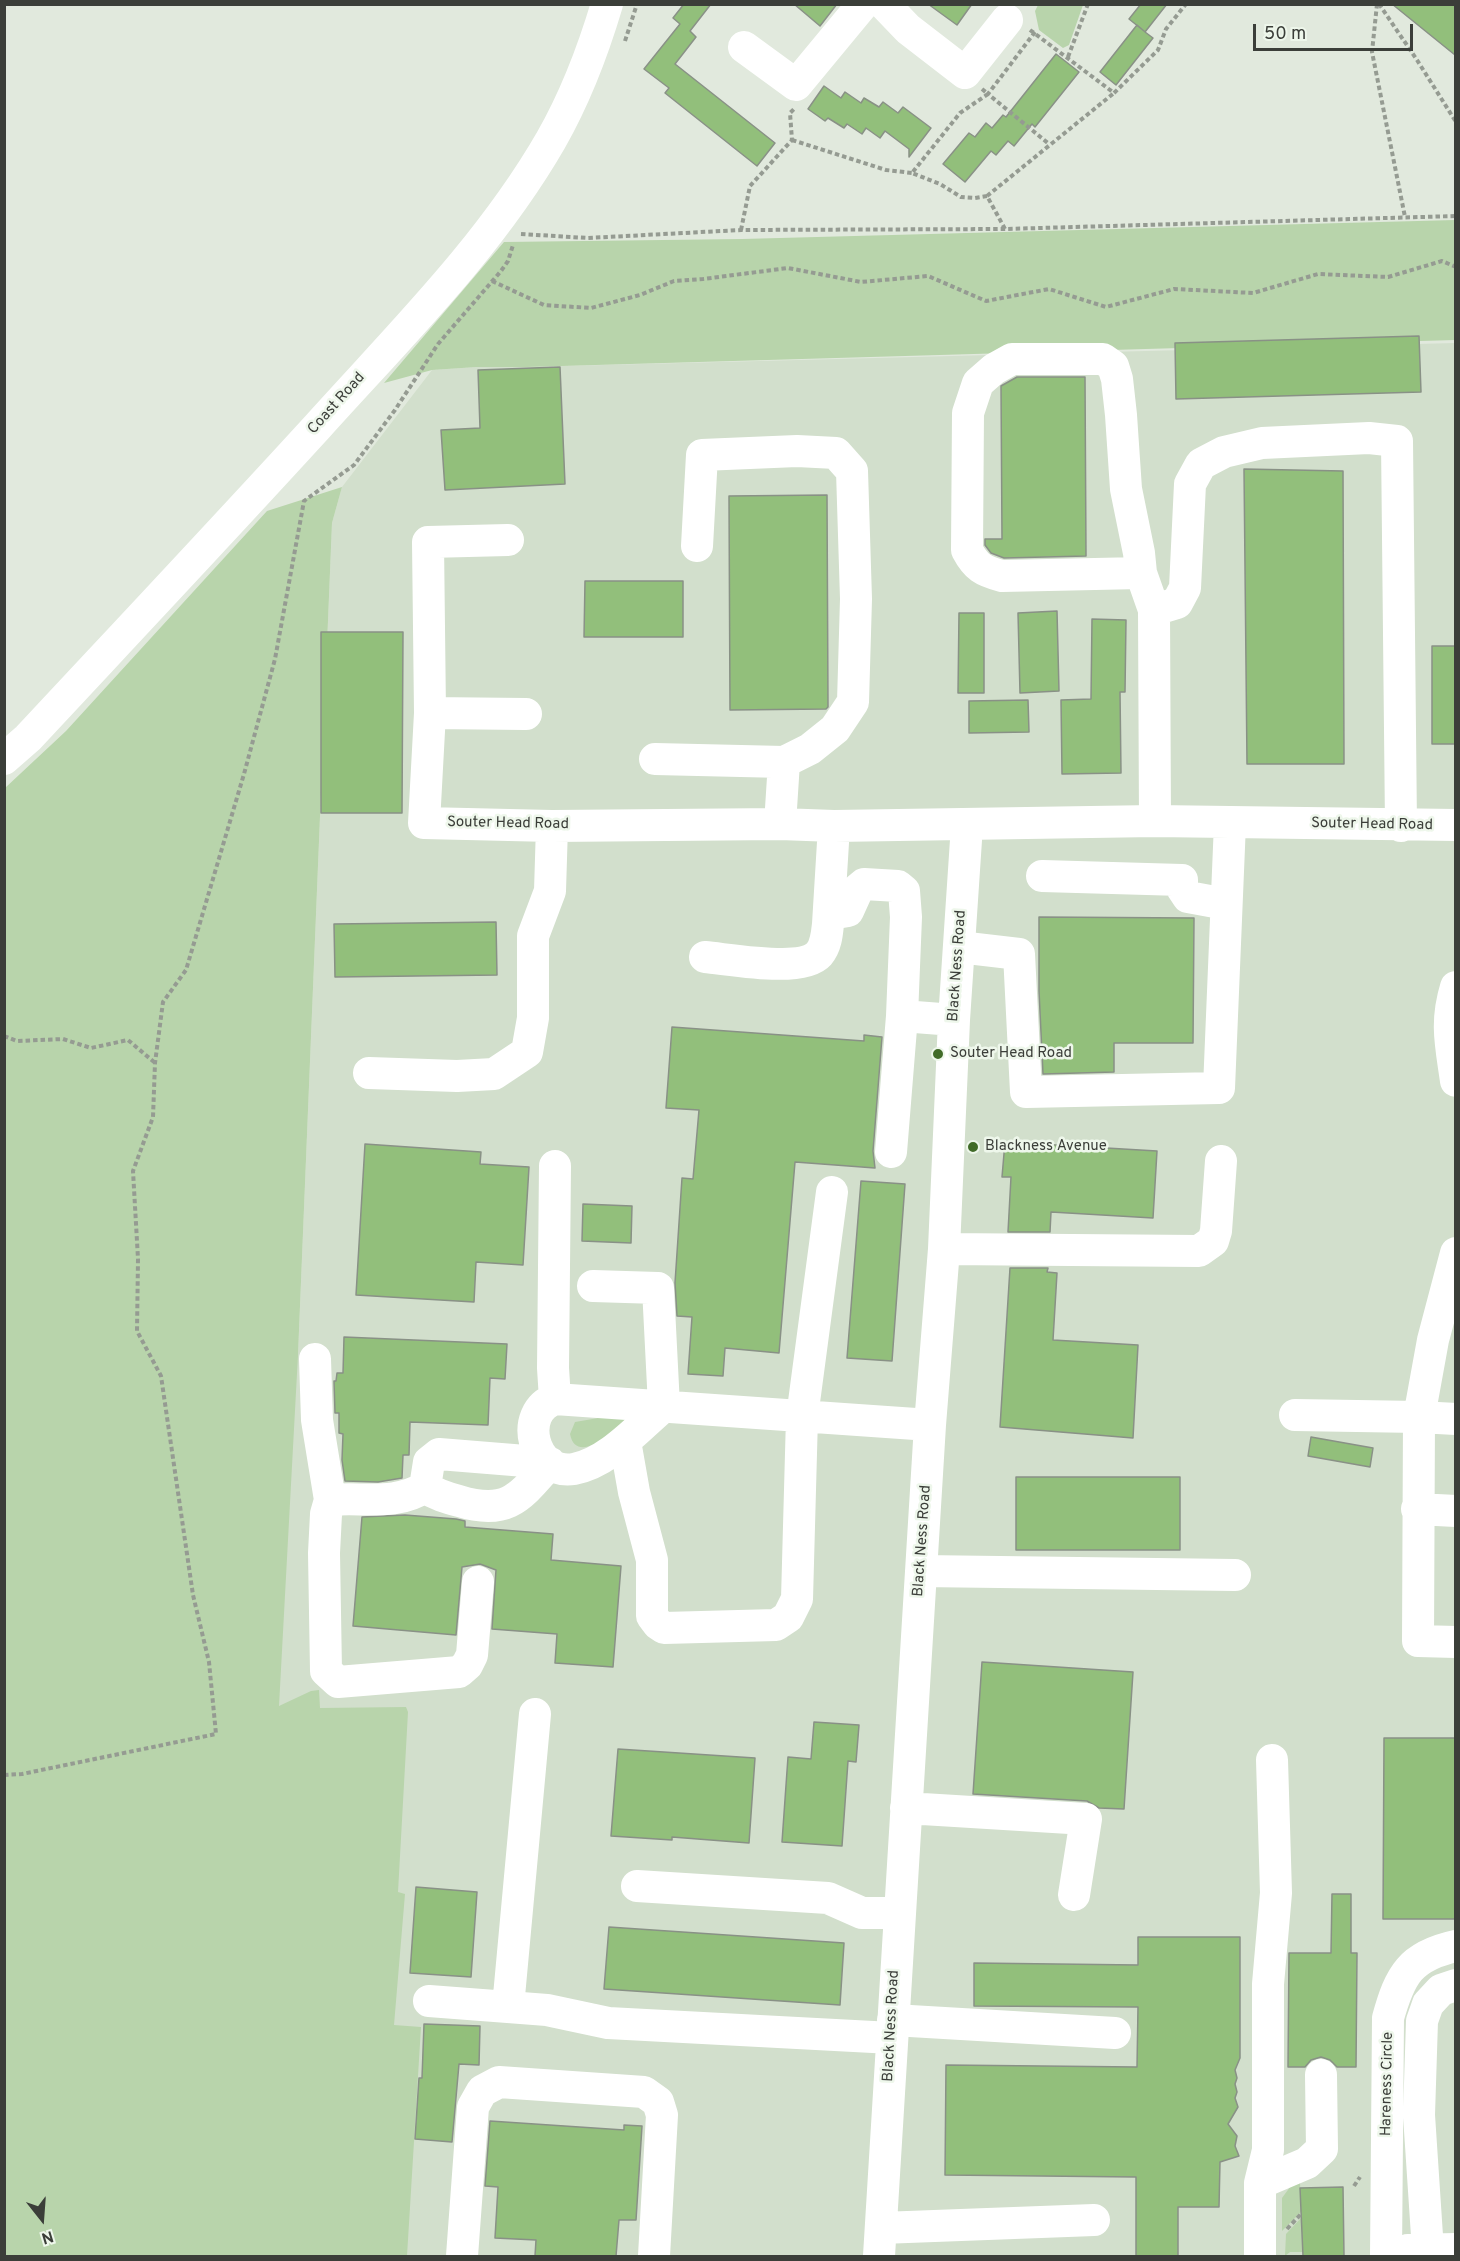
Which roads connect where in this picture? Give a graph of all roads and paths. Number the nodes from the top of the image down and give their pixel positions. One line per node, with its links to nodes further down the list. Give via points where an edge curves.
1 (607, 4): 21 (street, Coast Road, via 594,48)
2 (863, 4): 11 (street)
3 (884, 4): 10 (street, via 908,29)
4 (1088, 4): 9 (path)
5 (1186, 4): 12 (path, via 1166,29 1158,51)
6 (1378, 4): 14 (path, via 1418,60); 20 (path, via 1372,52)
7 (1021, 26): 9 (path); 10 (street); 13 (path)
8 (744, 47): 11 (street)
9 (1068, 57): 12 (path)
10 (965, 73): 13 (path)
11 (796, 86): 15 (path, via 805,93 790,113)
12 (1114, 93): 16 (path)
13 (988, 94): 16 (path); 17 (path, via 960,113)
14 (1455, 123)
15 (792, 140): 17 (path, via 886,170); 23 (path, via 750,186)
16 (1049, 144): 18 (path)
17 (912, 173): 18 (path, via 961,197)
18 (987, 196): 22 (path)
19 (1455, 216): 20 (path)
20 (1405, 217): 22 (path)
21 (508, 227): 23 (path, via 588,238); 25 (path, via 508,261); 32 (street, Coast Road, via 423,310 210,544)
22 (1005, 229): 23 (path)
23 (741, 230)
24 (1455, 267): 25 (path, via 1442,261 1388,277 1318,274 1253,293 1174,289 1106,307 1049,289 986,301 928,276 861,282 788,268 674,281 591,308 544,305)
25 (492, 281): 52 (path, via 438,344 354,465 303,501 272,670 186,970 163,1002)
26 (508, 540): 30 (street, via 428,542)
27 (697, 546): 34 (street, via 702,455 836,453 852,471 856,599 853,702 835,729 810,749)
28 (1141, 573): 28 (street, via 1126,489 1113,366 1103,359 1012,359 994,369 978,383 968,413 967,550 974,563 986,572 1002,576); 29 (street)
29 (1154, 610): 35 (street); 42 (street, via 1177,603 1185,588 1190,484 1201,465 1224,452 1262,444 1359,438 1396,441)
30 (430, 713): 31 (street); 40 (street, Souter Head Road, via 424,823)
31 (525, 714)
32 (4, 759)
33 (655, 759): 34 (street)
34 (784, 762): 37 (street)
35 (1155, 822): 36 (street, Souter Head Road); 38 (street, Souter Head Road)
36 (1230, 823): 42 (street, Souter Head Road); 44 (street)
37 (780, 824): 40 (street, Souter Head Road); 41 (street, Souter Head Road)
38 (967, 825): 41 (street, Souter Head Road); 46 (street, Black Ness Road)
39 (1455, 825): 42 (street, Souter Head Road)
40 (552, 826): 53 (street, via 550,891 533,936 533,1018 527,1052 494,1074)
41 (834, 826): 45 (street)
42 (1401, 826)
43 (1042, 876): 44 (street, via 1182,880 1188,897)
44 (1226, 904): 46 (street, via 1219,1088 1026,1092 1018,954)
45 (829, 911): 47 (street, via 822,950 811,960 779,964); 49 (street, via 848,911 864,884 898,886 904,891)
46 (959, 947): 50 (street, Black Ness Road)
47 (705, 957)
48 (1455, 987): 54 (street, via 1448,1027)
49 (902, 1016): 50 (street); 55 (street)
50 (954, 1020): 59 (street, Black Ness Road)
51 (4, 1036): 52 (path, via 17,1041 63,1039 92,1048 128,1040)
52 (154, 1063): 82 (path, via 153,1117 133,1171 137,1331 160,1376 193,1595 209,1662 216,1734)
53 (369, 1072)
54 (1455, 1081)
55 (891, 1152)
56 (1221, 1161): 59 (street, via 1216,1231 1213,1241 1199,1251)
57 (555, 1167): 63 (street)
58 (832, 1192): 66 (street)
59 (944, 1250): 69 (street, Black Ness Road)
60 (1455, 1253): 67 (street)
61 (593, 1286): 64 (street, via 658,1288)
62 (315, 1359): 73 (street, via 317,1420)
63 (555, 1399): 64 (street); 71 (street, via 539,1409 533,1432 539,1454)
64 (664, 1406): 66 (street); 70 (street)
65 (1294, 1414): 67 (street)
66 (802, 1417): 69 (street); 70 (street, via 797,1599 788,1617 776,1625 664,1629 658,1624 652,1616 652,1560)
67 (1419, 1417): 68 (street); 74 (street)
68 (1455, 1419)
69 (930, 1425): 76 (street, Black Ness Road)
70 (625, 1441): 71 (street, via 574,1469 556,1468)
71 (550, 1463): 72 (street, via 519,1497 503,1506 471,1505 434,1494); 72 (street, via 439,1454 429,1462)
72 (425, 1487): 73 (street, via 412,1496 390,1500)
73 (330, 1500): 78 (street, via 324,1553 326,1671 338,1682 459,1672 472,1655)
74 (1418, 1509): 75 (street); 79 (street, via 1418,1641)
75 (1455, 1511)
76 (921, 1571): 77 (street); 83 (street, Black Ness Road)
77 (1235, 1575)
78 (478, 1582)
79 (1455, 1642)
80 (535, 1714): 90 (street)
81 (1272, 1760): 94 (street, via 1276,1893 1268,1984 1268,2150)
82 (4, 1775)
83 (906, 1808): 85 (street, via 1086,1819); 86 (street, Black Ness Road)
84 (637, 1886): 86 (street, via 828,1898 862,1913)
85 (1074, 1895)
86 (899, 1913): 91 (street, Black Ness Road)
87 (1455, 1946): 98 (street, Hareness Circle, via 1421,1959 1405,1972 1388,2018)
88 (1455, 1985): 97 (street, via 1441,1990 1428,2004 1422,2021 1419,2115)
89 (429, 2001): 90 (street)
90 (508, 2007): 91 (street, via 547,2010 608,2023)
91 (892, 2029): 92 (street); 96 (street, Black Ness Road)
92 (1115, 2033)
93 (1321, 2075): 94 (street, via 1322,2149 1307,2163)
94 (1260, 2183): 101 (street)
95 (1094, 2220): 96 (street)
96 (880, 2242)
97 (1442, 2250): 98 (street)
98 (1386, 2253)
99 (462, 2256): 100 (street, via 473,2106 482,2091 499,2082 644,2092 658,2102 662,2115)
100 (654, 2256)
101 (1260, 2256)

